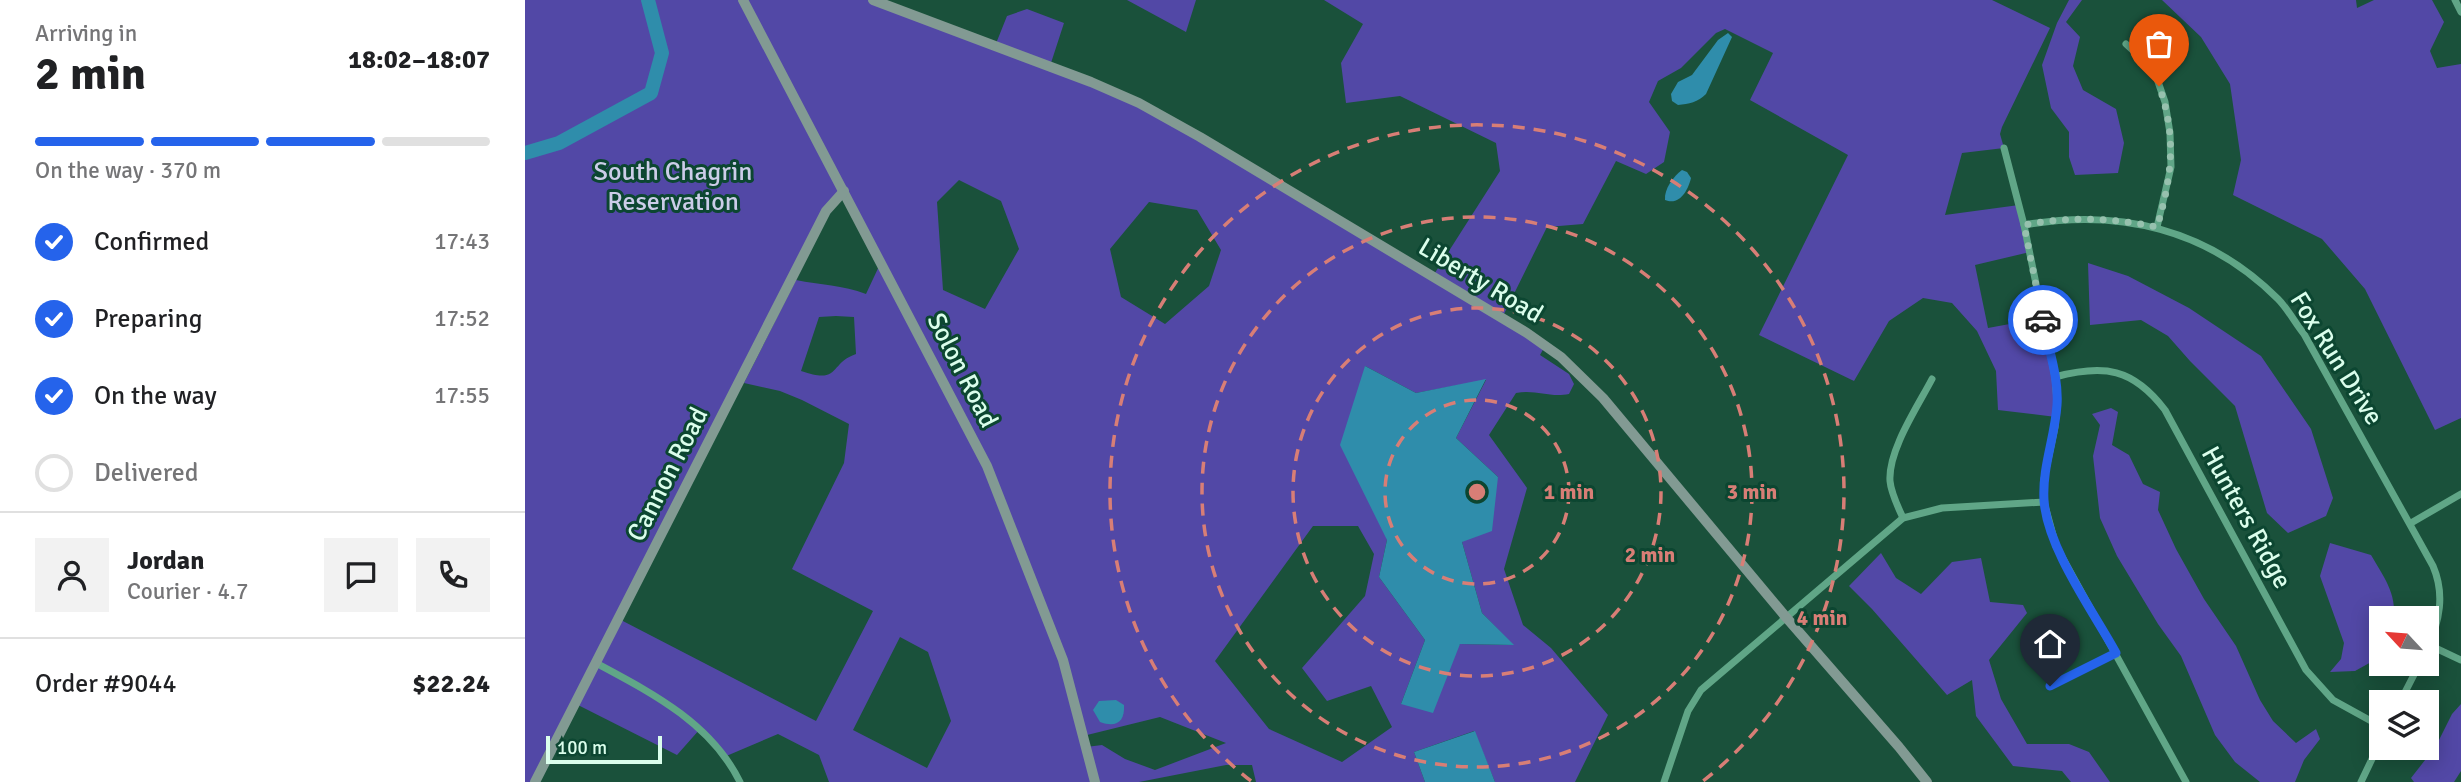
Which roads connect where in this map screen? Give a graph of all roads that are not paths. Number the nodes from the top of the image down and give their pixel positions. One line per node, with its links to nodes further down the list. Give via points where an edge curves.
1 (743, 0): 7 (street, Solon Road)
2 (873, 0): 16 (street, Liberty Road, via 1139,103 1527,333 1561,357 1603,398)
3 (2455, 0): 4 (street)
4 (2461, 12)
5 (2126, 44): 9 (street, via 2154,70 2169,122 2171,167)
6 (2004, 148): 8 (street)
7 (844, 191): 21 (street, Cannon Road, via 826,211); 27 (street, Solon Road, via 987,466 1063,660)
8 (2024, 225): 9 (street, Fox Run Drive, via 2090,218); 10 (street)
9 (2157, 227): 15 (street, Fox Run Drive, via 2225,257 2280,301 2304,334)
10 (2055, 377): 13 (street, via 2057,409 2045,469); 23 (street, Hunters Ridge, via 2104,370 2136,380 2151,391 2306,670 2333,700)
11 (1932, 379): 14 (street, via 1890,470 1890,485)
12 (2461, 494): 15 (street)
13 (2044, 502): 14 (street, via 1942,508); 19 (street, via 2056,546)
14 (1903, 518): 16 (street)
15 (2411, 523): 17 (street, Fox Run Drive, via 2439,580)
16 (1785, 616): 28 (street, via 1701,690 1688,711); 29 (street, Liberty Road)
17 (2439, 617)
18 (2439, 651): 20 (street)
19 (2116, 653): 22 (street); 30 (street)
20 (2461, 660)
21 (596, 663): 25 (street, Cannon Road); 26 (street, via 676,709 700,729)
22 (2050, 686)
23 (2369, 720)
24 (2372, 760): 31 (street)
25 (535, 782)
26 (740, 782)
27 (1095, 782)
28 (1664, 782)
29 (1927, 782)
30 (2186, 782)
31 (2361, 782)

